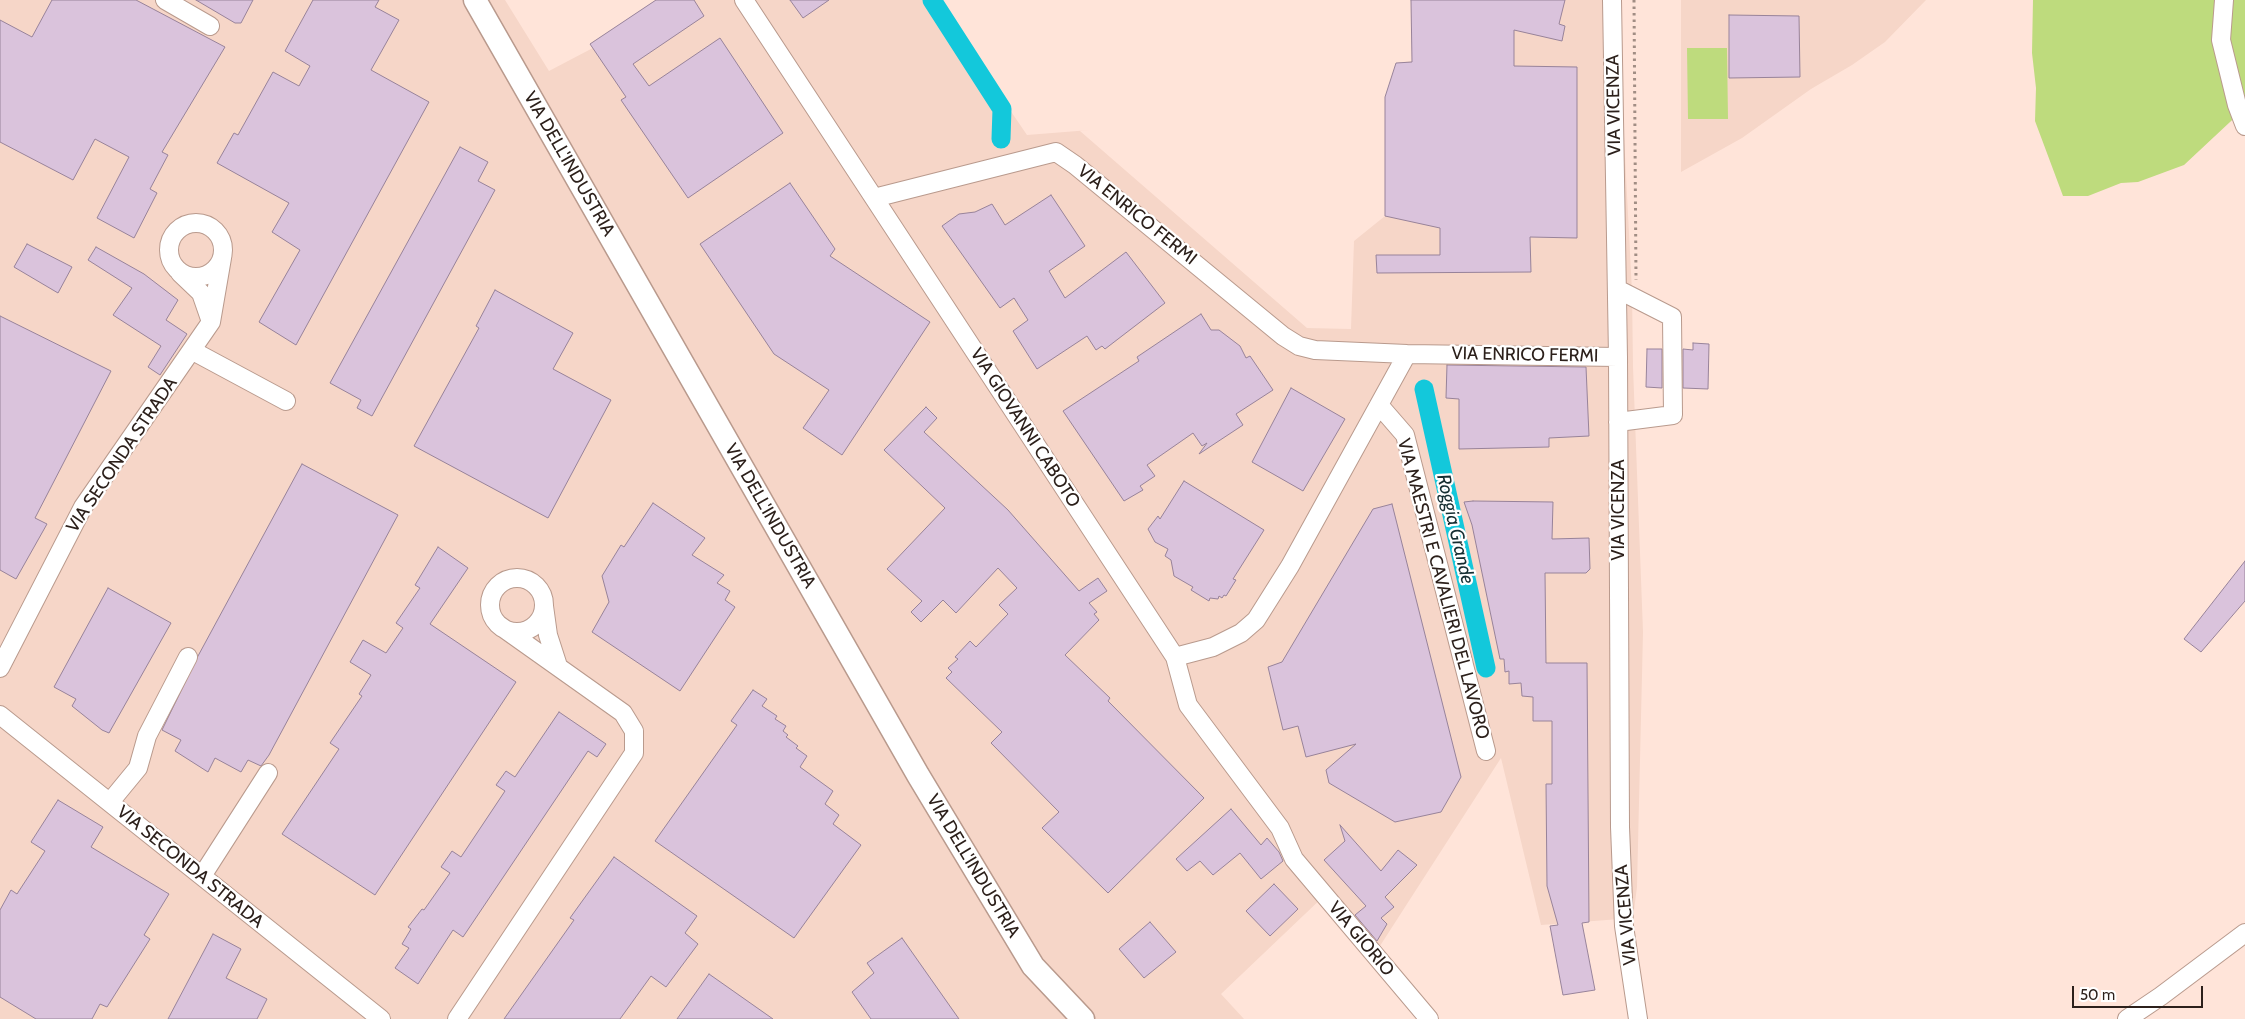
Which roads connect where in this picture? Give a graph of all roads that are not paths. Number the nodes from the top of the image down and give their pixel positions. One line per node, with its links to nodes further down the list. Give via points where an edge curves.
1 (165, 0): 6 (street)
2 (475, 0): 34 (main road, VIA DELL'INDUSTRIA, via 918,775 1034,966)
3 (744, 0): 8 (street)
4 (1612, 0): 11 (street, VIA VICENZA)
5 (2224, 0): 7 (street, via 2221,40)
6 (210, 26)
7 (2245, 126)
8 (874, 198): 14 (street, VIA ENRICO FERMI, via 1056,152 1299,346 1315,350); 22 (street, VIA GIOVANNI CABOTO)
9 (222, 258): 10 (street, via 218,266 203,276); 10 (street, VIA SECONDA STRADA, via 223,249 216,232 200,223 191,223 182,226 171,239 169,256); 12 (street, VIA SECONDA STRADA)
10 (178, 271): 12 (street, VIA SECONDA STRADA, via 201,293)
11 (1617, 288): 15 (street, VIA VICENZA); 18 (street, via 1672,317 1673,415)
12 (211, 322): 13 (street, VIA SECONDA STRADA)
13 (193, 350): 16 (street); 24 (street, VIA SECONDA STRADA, via 83,507)
14 (1407, 354): 15 (street, VIA ENRICO FERMI); 17 (street)
15 (1618, 357): 18 (street, VIA VICENZA)
16 (286, 400)
17 (1379, 405): 22 (street, via 1290,566 1256,620 1240,633 1213,647); 26 (street, VIA MAESTRI E CAVALIERI DEL LAVORO, via 1405,435)
18 (1618, 422): 36 (street, VIA VICENZA, via 1620,827 1624,926)
19 (544, 603): 20 (street, via 539,621 532,627 515,632); 20 (street, via 542,594 530,581 521,578 503,581 490,602 490,611); 23 (street, via 548,634)
20 (499, 626): 23 (street)
21 (188, 657): 28 (street, via 147,736 138,768)
22 (1175, 657): 29 (street, VIA GIOVANNI CABOTO, via 1188,705 1280,828)
23 (558, 666): 33 (street, via 623,713 634,731 634,753)
24 (0, 668)
25 (0, 715): 28 (street, VIA SECONDA STRADA)
26 (1486, 751)
27 (268, 773): 30 (street)
28 (110, 802): 30 (street, VIA SECONDA STRADA)
29 (1294, 859): 35 (street, VIA GIORIO)
30 (202, 876): 32 (street, VIA SECONDA STRADA)
31 (2245, 933): 37 (street)
32 (381, 1019)
33 (457, 1019)
34 (1083, 1019)
35 (1429, 1019)
36 (1638, 1019)
37 (2127, 1019)

